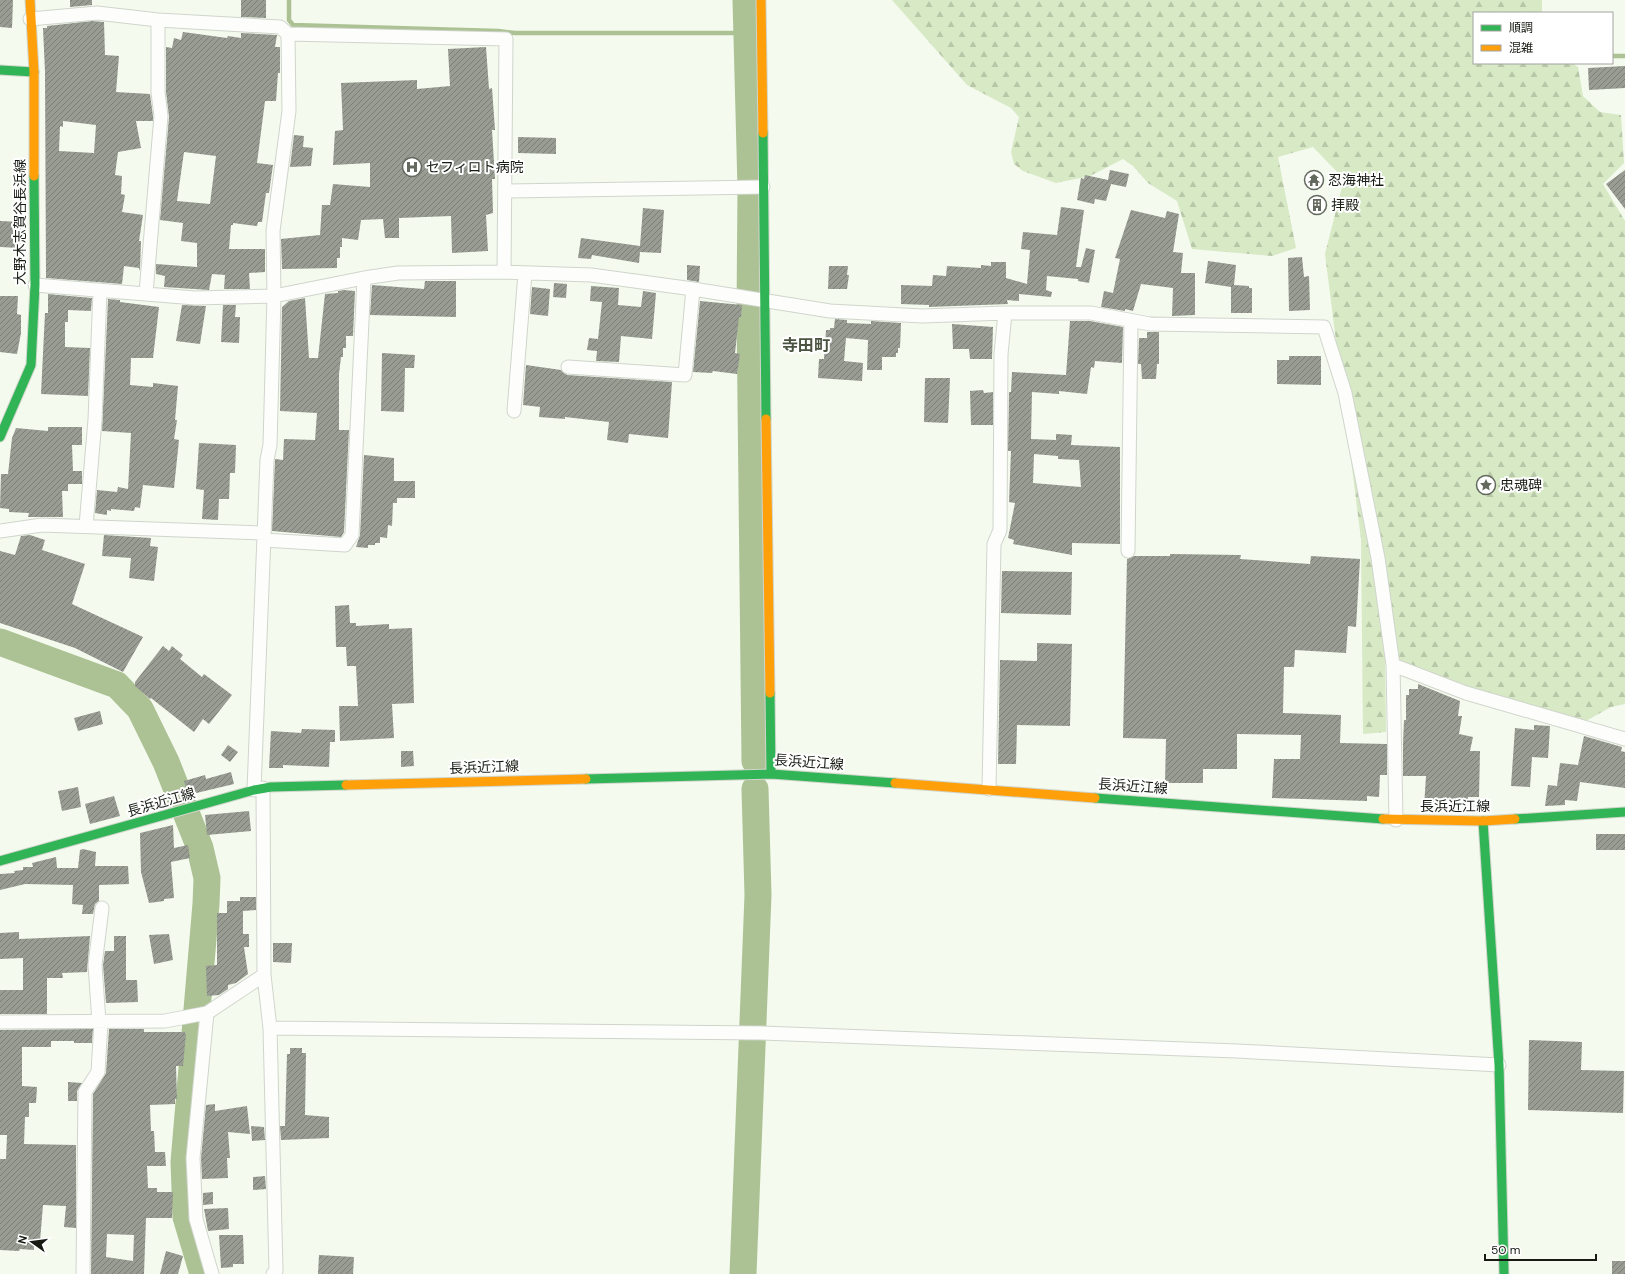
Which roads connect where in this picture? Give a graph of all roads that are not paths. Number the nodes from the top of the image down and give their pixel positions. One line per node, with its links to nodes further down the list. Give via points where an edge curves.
1 (30, 0): 3 (main road, 大野木志賀谷長浜線)
2 (761, 0): 8 (main road)
3 (30, 19): 4 (street, via 97,13); 7 (main road, 大野木志賀谷長浜線)
4 (158, 20): 5 (street, via 280,27); 16 (street, via 158,92 161,116)
5 (288, 34): 9 (street, via 506,39); 17 (street, via 289,111 273,231)
6 (0, 70): 7 (main road)
7 (34, 72): 13 (main road, 大野木志賀谷長浜線)
8 (755, 188): 9 (street); 18 (main road)
9 (506, 191): 10 (street)
10 (504, 272): 11 (street); 12 (street, via 398,273)
11 (525, 273): 14 (street, via 592,275); 22 (street)
12 (364, 278): 17 (street); 26 (street, via 352,535 345,545)
13 (35, 285): 15 (street); 23 (main road, 大野木志賀谷長浜線, via 31,365)
14 (693, 288): 18 (street); 21 (street, via 685,375)
15 (100, 290): 16 (street); 24 (street, via 95,420)
16 (146, 293): 17 (street, via 195,298)
17 (274, 296): 26 (street, via 270,445 267,460)
18 (762, 299): 19 (street, via 830,311 922,316); 30 (main road)
19 (1005, 312): 20 (street, via 1091,313); 32 (street, via 1001,354 1000,530 994,544)
20 (1131, 320): 27 (street); 28 (street, via 1150,324 1324,328 1345,393 1378,558)
21 (568, 367)
22 (514, 412)
23 (0, 437)
24 (86, 526): 25 (street, via 42,525); 26 (street)
25 (0, 531)
26 (264, 537): 31 (street)
27 (1128, 550)
28 (1393, 665): 29 (street, via 1466,693); 34 (street)
29 (1625, 739)
30 (771, 774): 31 (main road, 長浜近江線); 32 (main road, 長浜近江線)
31 (259, 789): 36 (main road, 長浜近江線); 38 (street)
32 (989, 789): 34 (main road, 長浜近江線)
33 (1625, 812): 35 (main road, 長浜近江線)
34 (1396, 820): 35 (main road, 長浜近江線)
35 (1483, 821): 43 (main road)
36 (0, 861)
37 (102, 908): 41 (street, via 94,965)
38 (264, 975): 39 (street); 42 (street)
39 (200, 1014): 41 (street, via 165,1021); 45 (street, via 193,1158 196,1219)
40 (0, 1022): 41 (street)
41 (100, 1022): 44 (street, via 98,1072 84,1092)
42 (270, 1028): 43 (street, via 751,1032 1237,1051); 46 (street, via 276,1271)
43 (1499, 1065): 47 (main road)
44 (83, 1274)
45 (212, 1274)
46 (273, 1274)
47 (1504, 1274)

